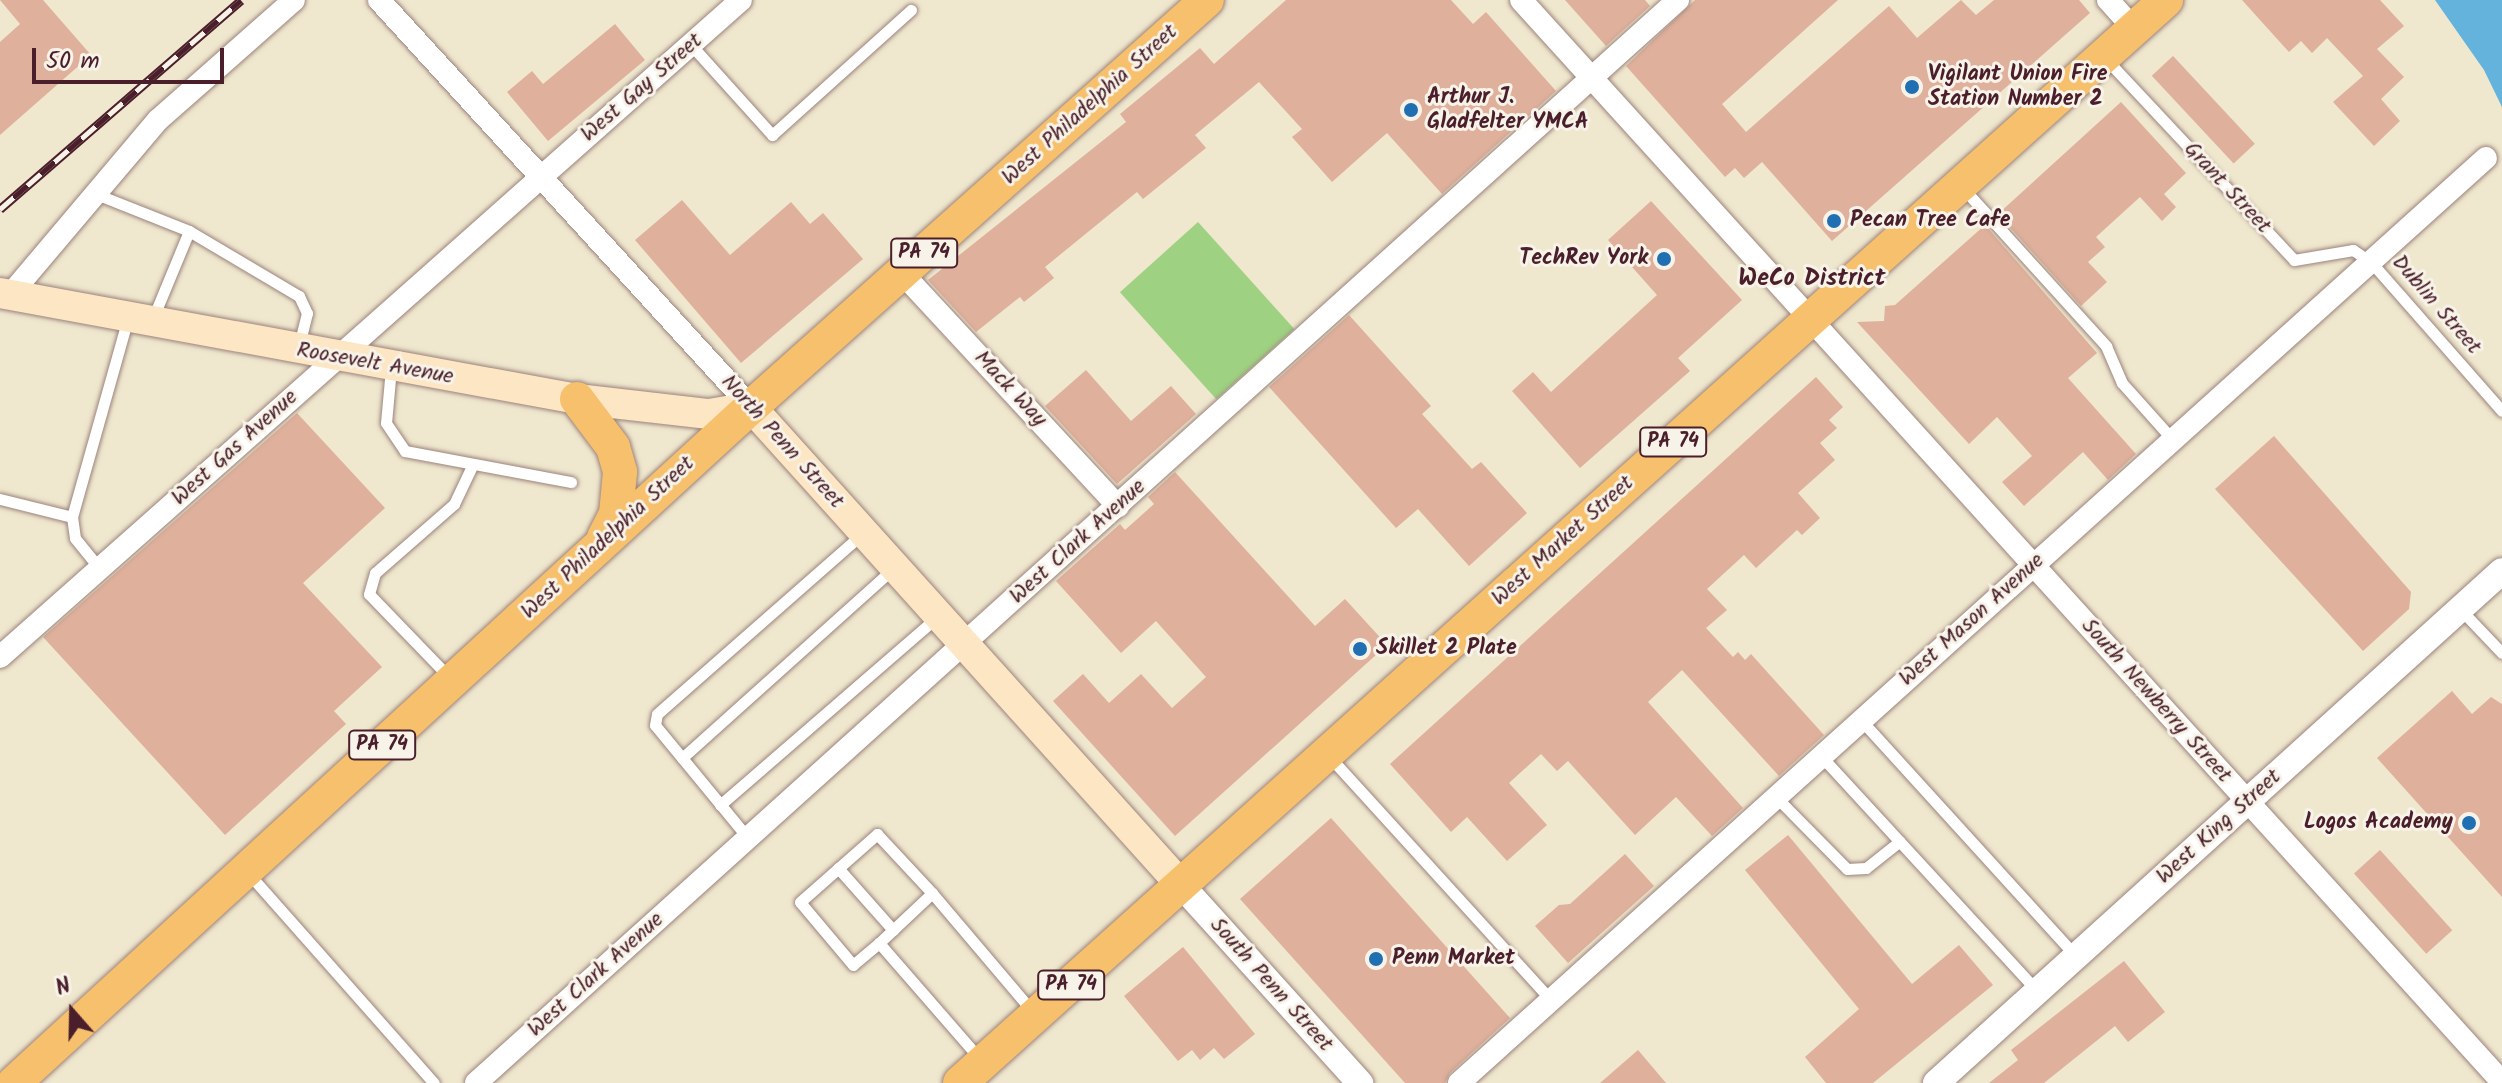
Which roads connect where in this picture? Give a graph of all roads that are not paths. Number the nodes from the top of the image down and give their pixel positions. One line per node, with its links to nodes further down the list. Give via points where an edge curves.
1 (294, 0): 17 (street, via 158,120)
2 (379, 0): 15 (street, North Penn Street)
3 (1521, 0): 13 (street, South Newberry Street)
4 (1678, 0): 13 (street, West Clark Avenue)
5 (2108, 0): 10 (street)
6 (2166, 0): 10 (main road, West Market Street / PA 74)
7 (730, 3): 11 (street, West Gay Street)
8 (1194, 4): 20 (main road, West Philadelphia Street / PA 74)
9 (911, 10): 11 (lane, via 772,135)
10 (2134, 29): 12 (main road, West Market Street / PA 74)
11 (692, 46): 15 (street, West Gay Street)
12 (2103, 56): 16 (main road, West Market Street / PA 74); 19 (lane, Grant Street, via 2294,260 2353,250)
13 (1592, 79): 23 (street, South Newberry Street); 34 (street, West Clark Avenue)
14 (2486, 158): 19 (street, West Mason Avenue)
15 (541, 175): 25 (street, West Gas Avenue); 28 (street, North Penn Street)
16 (1959, 183): 23 (main road, West Market Street / PA 74); 30 (lane, via 2106,346 2122,383)
17 (96, 194): 18 (lane); 21 (street)
18 (189, 231): 22 (lane); 24 (lane, via 299,296 307,313)
19 (2371, 262): 29 (lane, Dublin Street); 30 (street, West Mason Avenue)
20 (902, 273): 28 (main road, West Philadelphia Street / PA 74); 34 (street, Mack Way)
21 (5, 294): 22 (main road, Roosevelt Avenue)
22 (140, 320): 24 (main road, Roosevelt Avenue); 35 (lane)
23 (1809, 320): 38 (street, South Newberry Street); 49 (main road, West Market Street / PA 74)
24 (298, 350): 25 (main road, Roosevelt Avenue)
25 (337, 358): 26 (main road, Roosevelt Avenue); 40 (street, West Gas Avenue)
26 (391, 367): 27 (main road, Roosevelt Avenue); 31 (lane, via 386,423 394,441 405,451)
27 (577, 399): 28 (main road, Roosevelt Avenue, via 709,414); 37 (main road, via 613,447 620,472 616,514)
28 (751, 407): 36 (main road, North Penn Street); 37 (main road, West Philadelphia Street / PA 74)
29 (2502, 411)
30 (2173, 440): 38 (street, West Mason Avenue)
31 (472, 466): 32 (lane); 47 (lane, via 454,504 375,573 369,594)
32 (571, 482)
33 (0, 499): 35 (lane)
34 (1118, 506): 44 (street, West Clark Avenue)
35 (72, 517): 40 (lane, via 75,538)
36 (864, 533): 39 (main road, North Penn Street); 51 (lane, via 657,714 655,725)
37 (601, 545): 47 (main road, West Philadelphia Street / PA 74)
38 (2034, 564): 48 (street, West Mason Avenue); 53 (street, South Newberry Street)
39 (895, 568): 43 (main road, North Penn Street); 51 (lane)
40 (100, 569): 46 (street, West Gas Avenue)
41 (2502, 571): 42 (street, West King Street)
42 (2460, 609): 45 (lane); 53 (street, West King Street)
43 (938, 616): 44 (main road, North Penn Street); 54 (lane)
44 (963, 645): 55 (street, West Clark Avenue); 59 (main road, North Penn Street)
45 (2502, 653)
46 (0, 657)
47 (453, 680): 58 (main road, West Philadelphia Street / PA 74)
48 (1861, 720): 50 (street, West Mason Avenue); 63 (lane)
49 (1328, 754): 59 (main road, West Market Street / PA 74); 65 (lane)
50 (1821, 756): 52 (street, West Mason Avenue); 56 (lane)
51 (682, 758): 54 (lane)
52 (1776, 797): 56 (lane, via 1847,869 1866,868); 65 (street, West Mason Avenue)
53 (2246, 802): 63 (street, West King Street); 68 (street, South Newberry Street)
54 (720, 805): 55 (lane)
55 (748, 838): 71 (street, West Clark Avenue)
56 (1900, 841): 64 (lane)
57 (838, 868): 60 (lane, via 877,834); 61 (lane); 62 (lane, via 800,902 853,965)
58 (246, 870): 69 (main road, West Philadelphia Street / PA 74); 70 (lane)
59 (1182, 886): 66 (main road, West Market Street / PA 74); 72 (street, South Penn Street)
60 (932, 893): 61 (lane); 66 (lane)
61 (893, 930): 62 (lane)
62 (879, 943): 67 (lane)
63 (2076, 956): 64 (street, West King Street)
64 (2037, 991): 74 (street, West King Street)
65 (1551, 1000): 73 (street, West Mason Avenue)
66 (1036, 1015): 67 (main road, West Market Street / PA 74)
67 (972, 1073)
68 (2502, 1082)
69 (14, 1083)
70 (434, 1083)
71 (476, 1083)
72 (1360, 1083)
73 (1459, 1083)
74 (1936, 1083)

